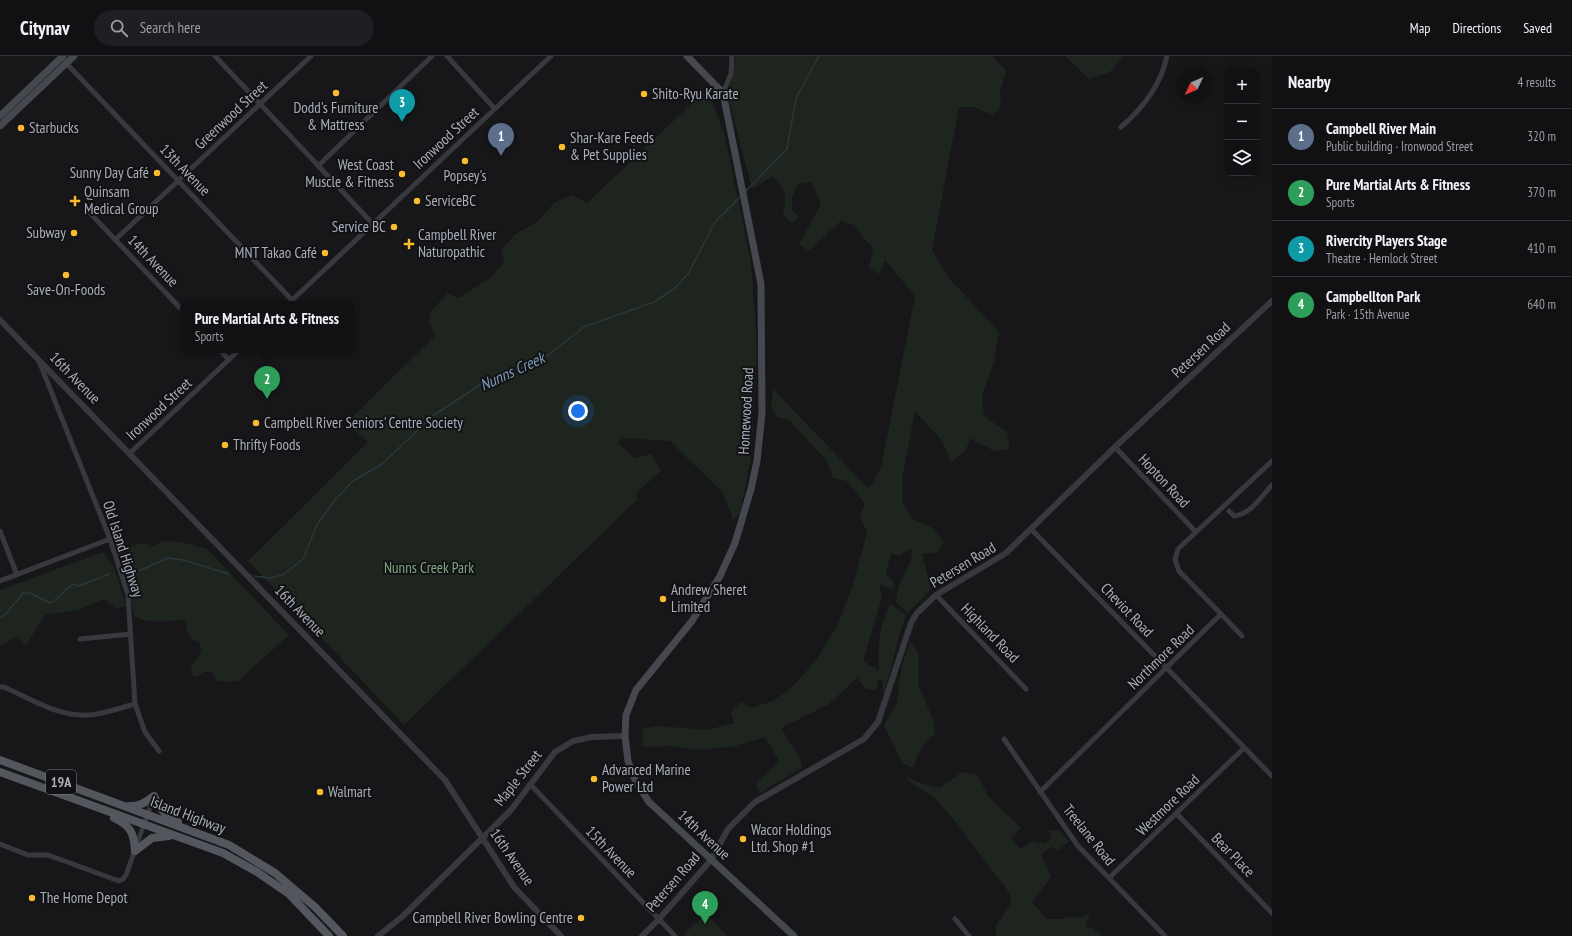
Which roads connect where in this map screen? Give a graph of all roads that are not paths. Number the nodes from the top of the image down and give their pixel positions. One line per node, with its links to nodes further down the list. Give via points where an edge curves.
1 (74, 56): 10 (main road)
2 (215, 56): 12 (street)
3 (311, 56): 12 (street, Greenwood Street)
4 (432, 56): 17 (street)
5 (447, 56): 13 (street)
6 (551, 56): 13 (street, Ironwood Street)
7 (687, 56): 11 (main road)
8 (732, 56): 11 (street, via 730,74)
9 (1167, 56): 16 (street, via 1159,80 1148,99)
10 (63, 58): 14 (main road); 15 (main road); 18 (street, 13th Avenue)
11 (723, 93): 51 (main road, Homewood Road, via 761,284 762,412 757,461 735,543 720,576 692,622 636,690 626,715)
12 (260, 104): 17 (street); 18 (street, Greenwood Street)
13 (495, 109): 20 (street, Ironwood Street)
14 (0, 116)
15 (0, 126)
16 (1121, 127)
17 (318, 166): 20 (street)
18 (178, 181): 21 (street, Greenwood Street); 22 (street, 13th Avenue)
19 (88, 211): 21 (street, 14th Avenue)
20 (373, 224): 23 (street, Ironwood Street)
21 (115, 240): 25 (street, 14th Avenue)
22 (289, 301)
23 (291, 301)
24 (1272, 302): 31 (street, Petersen Road)
25 (180, 308)
26 (0, 320): 29 (street, 16th Avenue)
27 (223, 353): 30 (street)
28 (236, 353): 30 (street, Ironwood Street)
29 (38, 359): 32 (street, 16th Avenue); 39 (street, Old Island Highway)
30 (229, 360): 32 (street, Ironwood Street)
31 (1115, 447): 36 (street, Petersen Road); 38 (street, Hopton Road)
32 (130, 453): 67 (street, 16th Avenue, via 445,780)
33 (1271, 463): 38 (street)
34 (1272, 485): 35 (street, via 1249,511 1234,516)
35 (1229, 511)
36 (1031, 529): 42 (street, Petersen Road, via 1006,553); 47 (street, Cheviot Road)
37 (0, 531): 40 (street)
38 (1196, 532): 43 (street, via 1178,549 1175,560 1179,571)
39 (110, 539): 40 (street); 44 (street, Old Island Highway, via 128,595)
40 (17, 575): 41 (street)
41 (0, 581)
42 (936, 595): 49 (street, Highland Road); 71 (street, Petersen Road, via 911,622 878,722 864,739 754,802 728,829)
43 (1221, 614): 45 (street); 47 (street, Northmore Road)
44 (131, 634): 46 (street); 50 (street, Old Island Highway)
45 (1242, 636)
46 (80, 639)
47 (1167, 668): 53 (street, Cheviot Road); 59 (street, Northmore Road)
48 (0, 687): 50 (street, via 58,712 74,715 90,715)
49 (1026, 689)
50 (135, 704): 54 (street, Old Island Highway, via 145,732)
51 (625, 736): 58 (street, Maple Street, via 592,737 573,741 555,752); 71 (main road, 14th Avenue, via 629,763 636,782 650,802)
52 (1004, 739): 59 (street, Treelane Road)
53 (1244, 748): 57 (street, Cheviot Road); 63 (street, Westmore Road)
54 (159, 751)
55 (0, 760): 62 (main road, Island Highway / 19A)
56 (0, 772): 61 (main road, Island Highway / 19A)
57 (1272, 776)
58 (530, 784): 67 (street, Maple Street, via 511,810); 74 (street, 15th Avenue)
59 (1040, 792): 72 (street, Treelane Road, via 1078,846)
60 (154, 796): 62 (main road, via 140,805); 64 (street); 69 (main road, via 167,815)
61 (81, 802): 65 (main road, Island Highway / 19A); 70 (main road, via 127,826 133,834)
62 (122, 805): 64 (main road, Island Highway / 19A)
63 (1177, 814): 72 (street, Westmore Road); 73 (street, Bear Place)
64 (148, 815): 65 (street); 69 (main road, Island Highway / 19A)
65 (144, 824): 66 (main road, Island Highway / 19A); 70 (street)
66 (176, 836): 70 (main road, via 152,838); 76 (main road, Island Highway / 19A, via 223,853 257,872 288,894)
67 (482, 838): 78 (street, Maple Street, via 403,916); 79 (street, 16th Avenue, via 514,887)
68 (0, 844): 70 (street, via 28,855 48,855 119,880 124,879)
69 (229, 845): 77 (main road, Island Highway / 19A, via 275,873 315,907)
70 (135, 851)
71 (711, 860): 74 (street, Petersen Road); 82 (main road, 14th Avenue)
72 (1109, 878): 84 (street, Treelane Road)
73 (1272, 913)
74 (659, 919): 80 (street, Petersen Road); 81 (street, 15th Avenue)
75 (955, 920): 83 (street)
76 (329, 936)
77 (343, 936)
78 (378, 936)
79 (561, 936)
80 (642, 936)
81 (675, 936)
82 (792, 936)
83 (969, 936)
84 (1165, 936)

